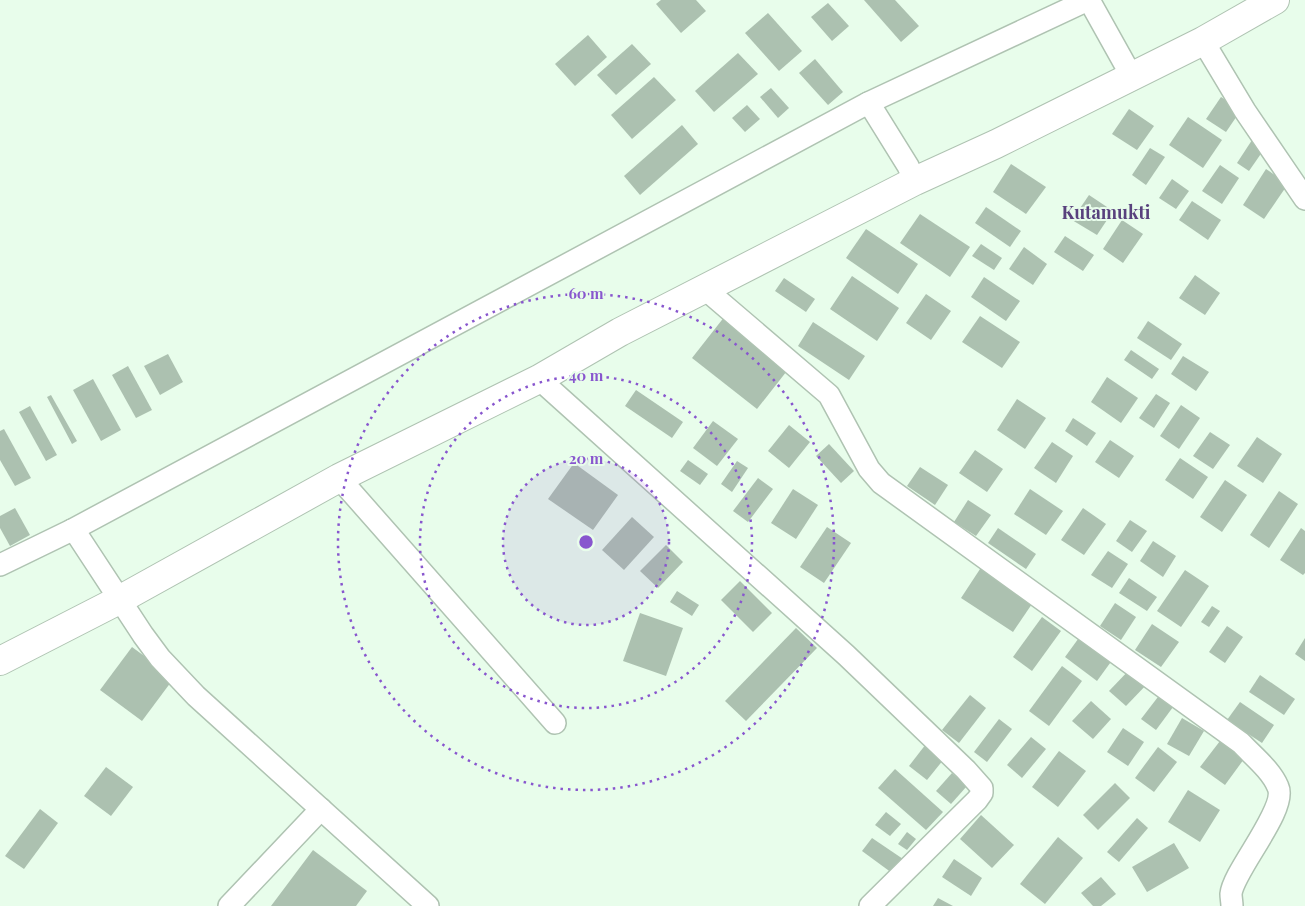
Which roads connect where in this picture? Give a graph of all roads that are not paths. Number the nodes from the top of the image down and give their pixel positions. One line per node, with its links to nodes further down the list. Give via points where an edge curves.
1 (1275, 0): 3 (main road)
2 (1090, 2): 4 (street); 5 (street)
3 (1203, 42): 4 (main road); 7 (street)
4 (1128, 70): 6 (main road, via 996,144)
5 (870, 106): 6 (street); 11 (street)
6 (911, 174): 8 (main road)
7 (1305, 199)
8 (705, 288): 9 (main road); 20 (street, via 829,395 869,469 881,483 1241,743 1273,778 1280,789 1278,801 1263,835 1236,881 1231,894)
9 (539, 378): 10 (main road); 19 (street, via 846,655 982,788 978,800)
10 (339, 478): 13 (main road); 15 (street)
11 (75, 533): 12 (street); 13 (street)
12 (0, 565)
13 (118, 597): 14 (main road); 16 (street, via 160,658 196,696)
14 (0, 660)
15 (555, 723)
16 (321, 809): 17 (street); 18 (street)
17 (229, 906)
18 (428, 906)
19 (870, 906)
20 (1232, 906)

